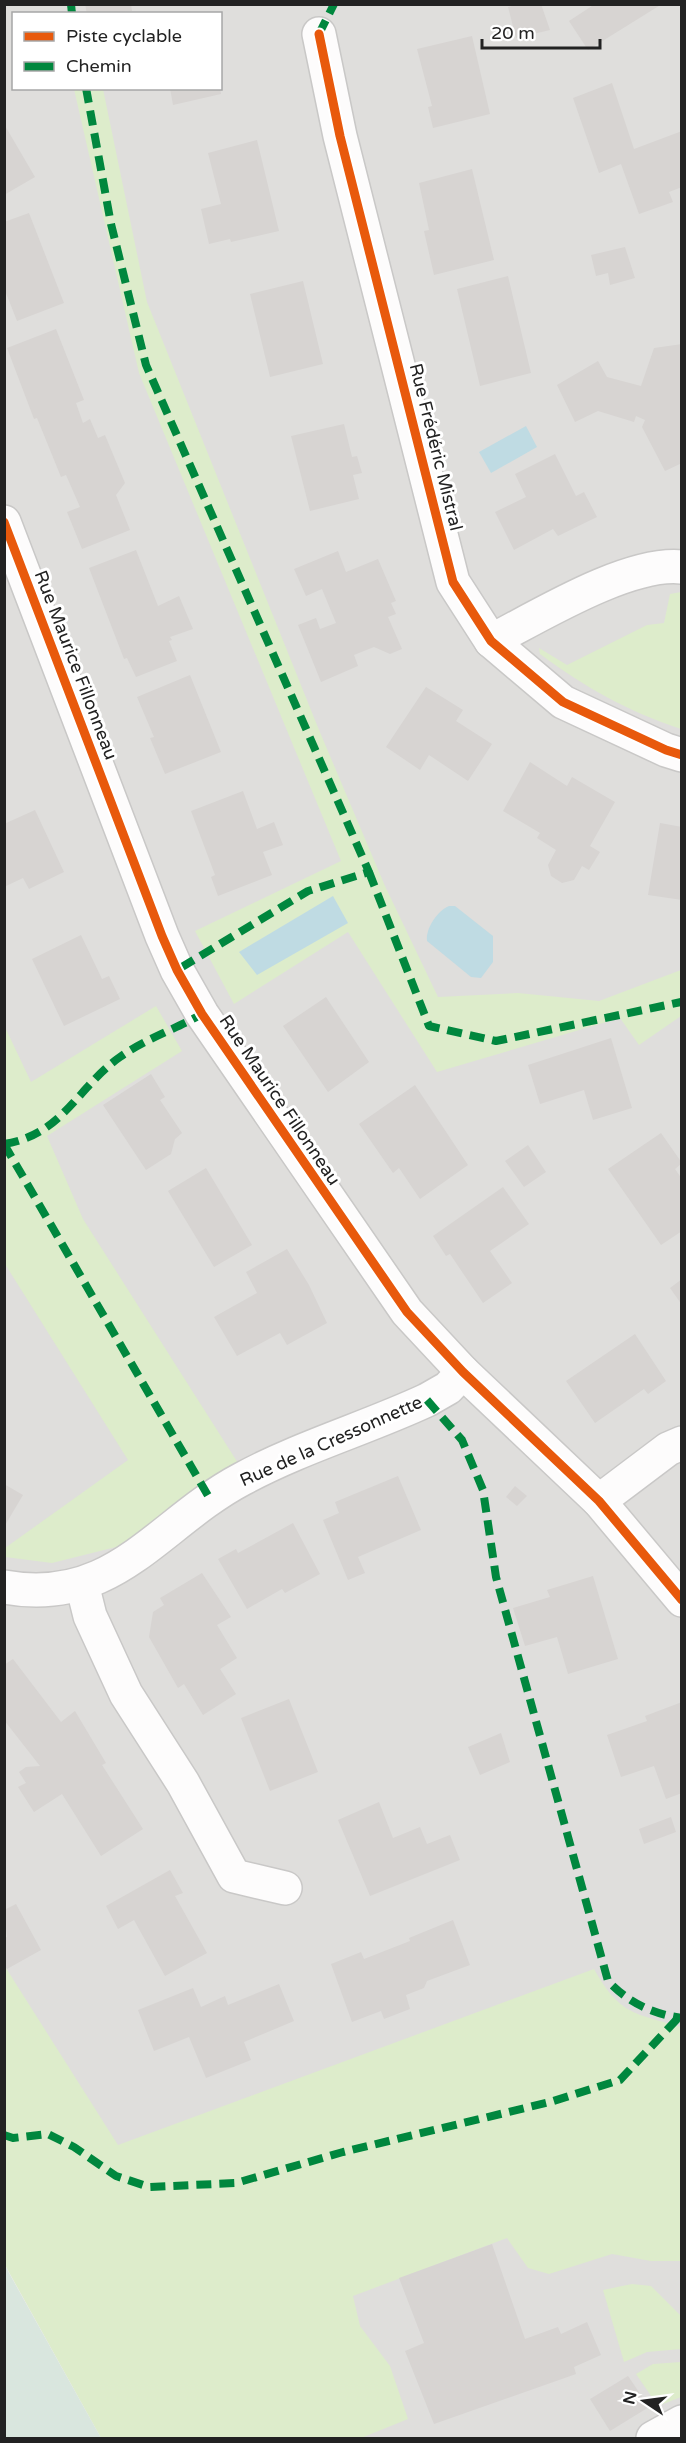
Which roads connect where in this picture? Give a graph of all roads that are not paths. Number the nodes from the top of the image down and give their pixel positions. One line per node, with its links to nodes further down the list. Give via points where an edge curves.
1 (319, 34): 4 (street, Rue Frédéric Mistral, via 340,136 453,582)
2 (4, 522): 6 (street, Rue Maurice Fillonneau, via 177,970 202,1014 375,1268 407,1312)
3 (681, 567): 4 (street, via 664,565 592,588)
4 (491, 641): 5 (street, Rue Frédéric Mistral, via 562,702)
5 (681, 755)
6 (463, 1372): 8 (street, Rue Maurice Fillonneau); 9 (street, Rue de la Cressonnette, via 448,1388 427,1400 241,1479 133,1559 105,1576)
7 (681, 1443): 8 (street)
8 (599, 1501): 11 (street, Rue Maurice Fillonneau)
9 (81, 1584): 10 (street, Rue de la Cressonnette, via 36,1591); 12 (street, via 90,1616 126,1694 183,1783 234,1876)
10 (4, 1587)
11 (681, 1600)
12 (285, 1888)
13 (681, 2422): 14 (street)
14 (653, 2439)

